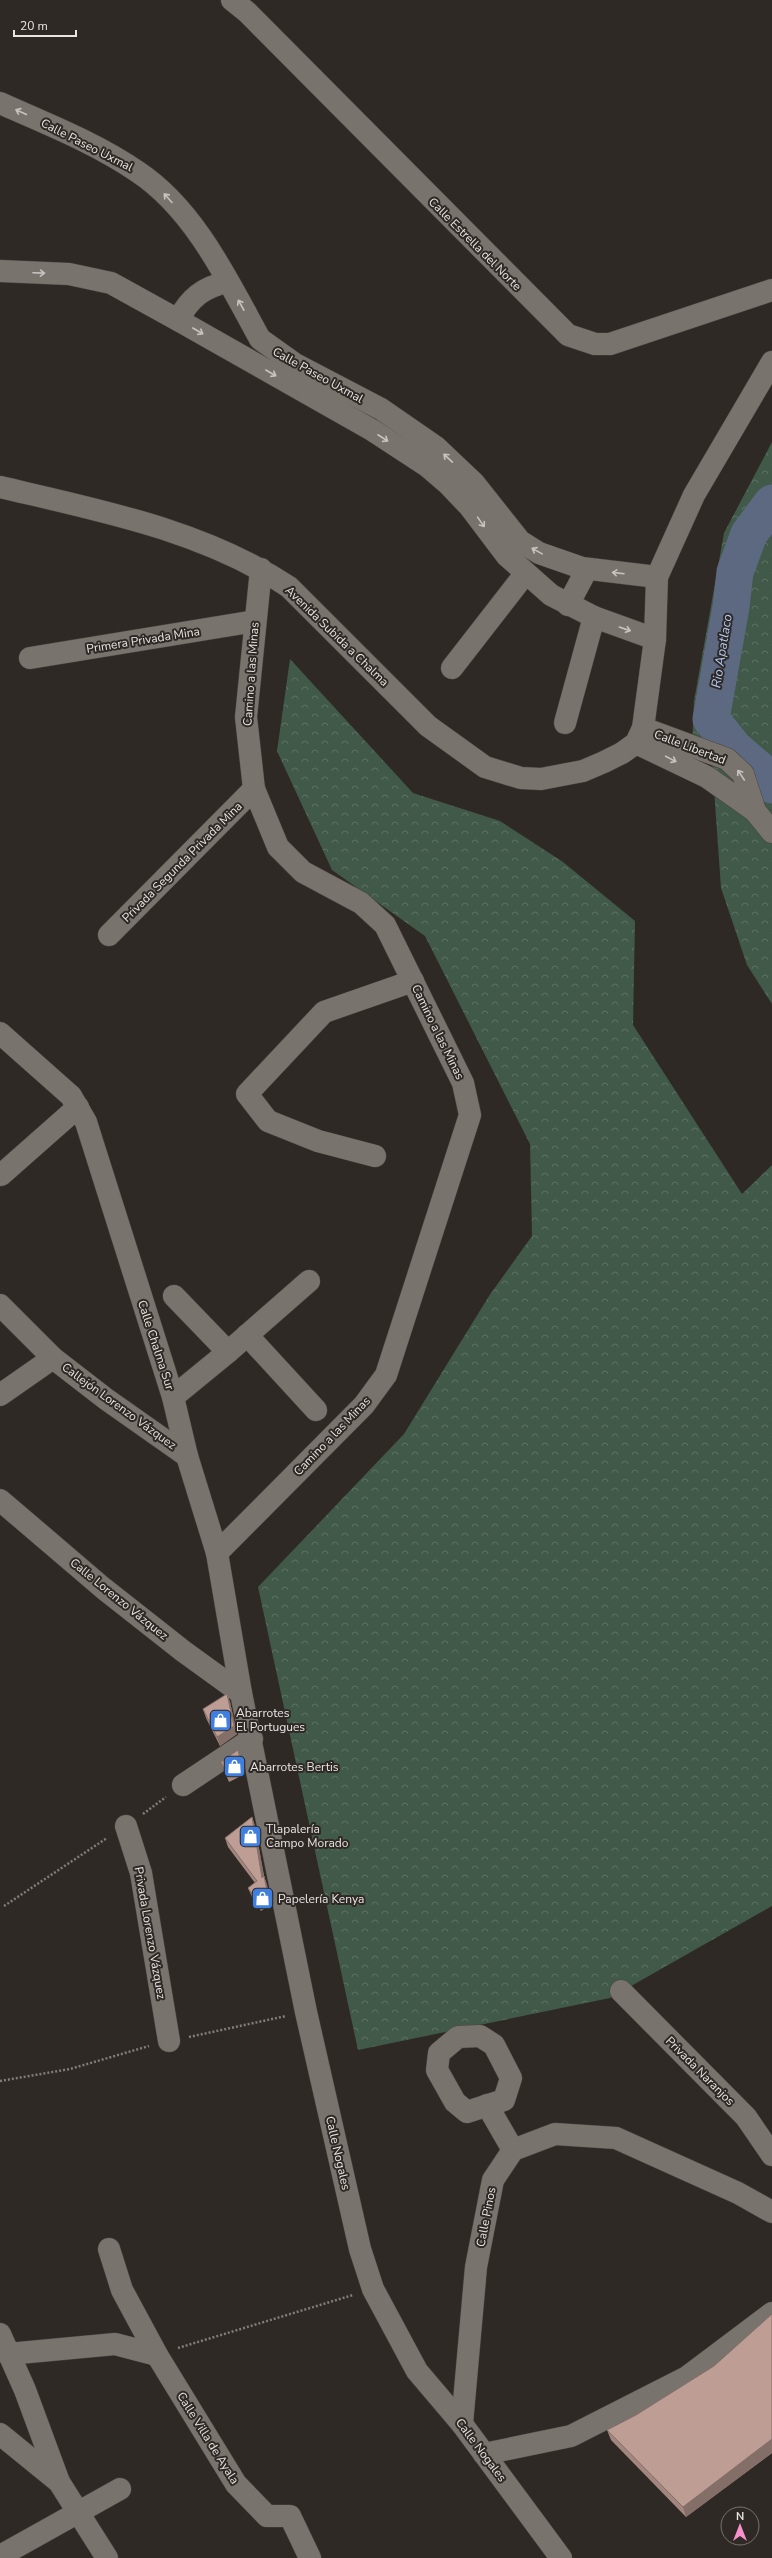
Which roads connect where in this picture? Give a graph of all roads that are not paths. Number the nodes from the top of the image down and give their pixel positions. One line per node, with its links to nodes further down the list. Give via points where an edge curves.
1 (232, 0): 5 (street, Calle Estrella del Norte, via 247,12 568,335 588,342 610,344)
2 (0, 103): 4 (street, Calle Paseo Uxmal, one-way to 2, via 193,226 164,194 139,172 87,143)
3 (0, 271): 6 (street, Calle Paseo Uxmal, one-way to 6, via 69,274 111,283)
4 (228, 282): 6 (street, via 212,286 197,294); 9 (street, Calle Paseo Uxmal, one-way to 4, via 558,561 520,541 474,483 436,447 381,409 295,364 267,346 260,340)
5 (772, 290)
6 (178, 320): 11 (street, Calle Paseo Uxmal, one-way to 11, via 372,430 427,466 470,507 496,543)
7 (772, 362): 12 (street, via 694,495)
8 (0, 487): 10 (street, Avenida Subida a Chalma, via 128,518 213,548)
9 (587, 569): 12 (street, Calle Paseo Uxmal, one-way to 9); 13 (street)
10 (261, 570): 15 (street, Camino a las Minas); 20 (street, Avenida Subida a Chalma, via 289,587 428,726 485,767 522,778 560,777 622,753)
11 (525, 574): 13 (street, Calle Paseo Uxmal); 18 (street)
12 (657, 577): 16 (street)
13 (568, 605): 14 (street, Calle Paseo Uxmal)
14 (594, 617): 16 (street, Calle Paseo Uxmal, one-way to 16); 19 (street)
15 (255, 621): 17 (street, Primera Privada Mina); 21 (street, Camino a las Minas, via 246,717)
16 (654, 638): 20 (street)
17 (30, 658)
18 (452, 668)
19 (565, 723)
20 (639, 736): 22 (street, Calle Libertad, via 727,759 743,774 755,811)
21 (254, 789): 23 (street, Privada Segunda Privada Mina); 24 (street, Camino a las Minas, via 278,847 303,872 361,903 385,925)
22 (772, 832)
23 (109, 935)
24 (412, 981): 27 (street, via 324,1012 247,1094 268,1121 318,1141); 40 (street, Camino a las Minas, via 463,1083 470,1115 386,1375 364,1405)
25 (0, 1033): 26 (street, Calle Chalma Sur, via 71,1096)
26 (78, 1107): 28 (street); 36 (street, Calle Chalma Sur, via 86,1122)
27 (376, 1156)
28 (1, 1175)
29 (309, 1281): 32 (street)
30 (174, 1296): 33 (street)
31 (0, 1305): 34 (street, Callejón Lorenzo Vázquez)
32 (247, 1335): 33 (street); 37 (street)
33 (228, 1352): 36 (street)
34 (54, 1358): 35 (street); 38 (street, Callejón Lorenzo Vázquez, via 106,1399)
35 (0, 1395)
36 (172, 1397): 38 (street, Calle Chalma Sur)
37 (316, 1410)
38 (187, 1456): 40 (street, Calle Chalma Sur)
39 (0, 1500): 41 (street, Calle Lorenzo Vázquez, via 103,1588 183,1651)
40 (217, 1553): 41 (street, Calle Chalma Sur)
41 (242, 1692): 42 (street, Calle Nogales)
42 (252, 1739): 43 (street); 55 (street, Calle Nogales, via 306,2012 360,2249 373,2289 417,2371)
43 (183, 1785)
44 (126, 1826): 46 (street, Privada Lorenzo Vázquez, via 141,1873)
45 (621, 1991): 49 (street, Privada Naranjos, via 746,2117)
46 (169, 2042)
47 (487, 2105): 48 (street)
48 (513, 2150): 50 (street, via 555,2134 616,2138 738,2193); 55 (street, Calle Pinos, via 493,2180 476,2267)
49 (772, 2155)
50 (772, 2212)
51 (109, 2249): 54 (street, Calle Villa de Ayala, via 122,2290)
52 (772, 2313): 57 (street, via 687,2377 571,2436)
53 (4, 2344): 54 (street, via 115,2344); 58 (street, via 25,2390)
54 (157, 2355): 63 (street, Calle Villa de Ayala, via 236,2484 266,2516 290,2516)
55 (462, 2424): 57 (street, Calle Nogales)
56 (0, 2434): 58 (street)
57 (484, 2454): 64 (street, Calle Nogales)
58 (59, 2482): 60 (street)
59 (120, 2489): 60 (street)
60 (77, 2511): 61 (street); 62 (street)
61 (0, 2556)
62 (106, 2558)
63 (310, 2558)
64 (561, 2558)

